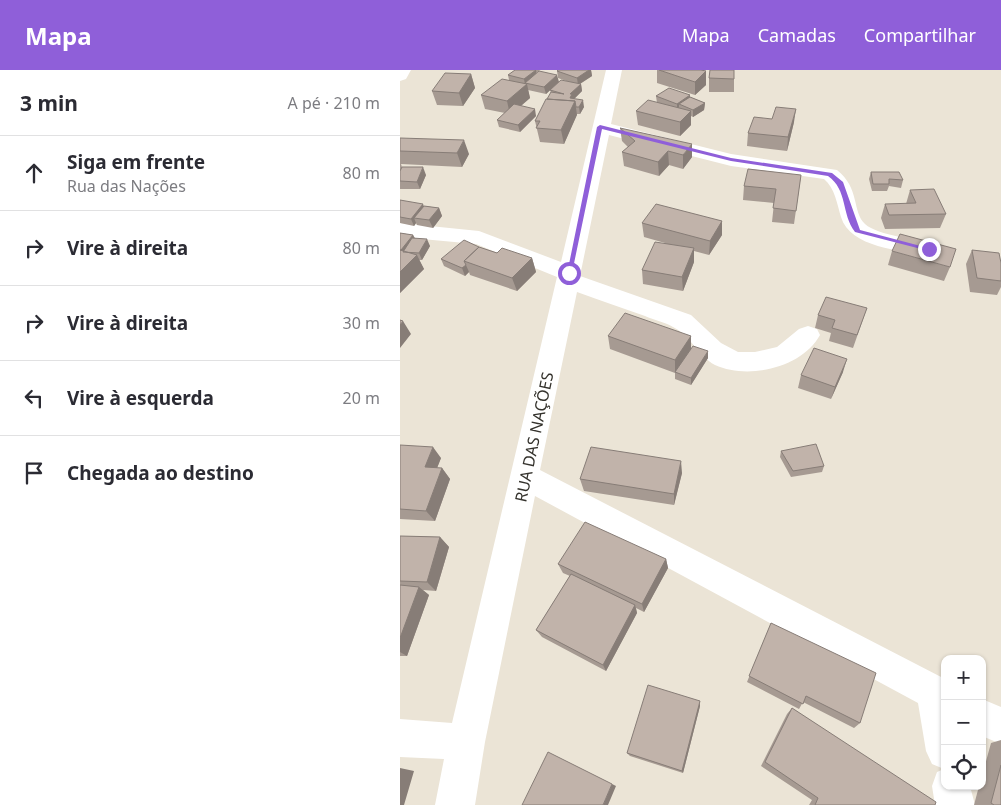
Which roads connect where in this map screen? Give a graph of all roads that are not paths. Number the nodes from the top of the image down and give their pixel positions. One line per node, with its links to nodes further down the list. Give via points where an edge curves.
1 (403, 70): 3 (street)
2 (614, 70): 4 (street, RUA DAS NAÇÕES)
3 (400, 76)
4 (600, 127): 6 (street, via 731,160 830,174 840,182 858,231); 7 (street, RUA DAS NAÇÕES)
5 (400, 230): 7 (street, via 480,238)
6 (929, 249)
7 (568, 276): 8 (street, via 683,321 712,350 738,362 755,362 785,354); 9 (street, RUA DAS NAÇÕES)
8 (808, 335)
9 (526, 477): 10 (street); 14 (street, RUA DAS NAÇÕES)
10 (939, 696): 15 (street)
11 (986, 719): 12 (street)
12 (1001, 726)
13 (400, 738): 14 (street)
14 (466, 742): 17 (street, RUA DAS NAÇÕES)
15 (944, 745)
16 (952, 790): 18 (street)
17 (455, 805)
18 (955, 805)

